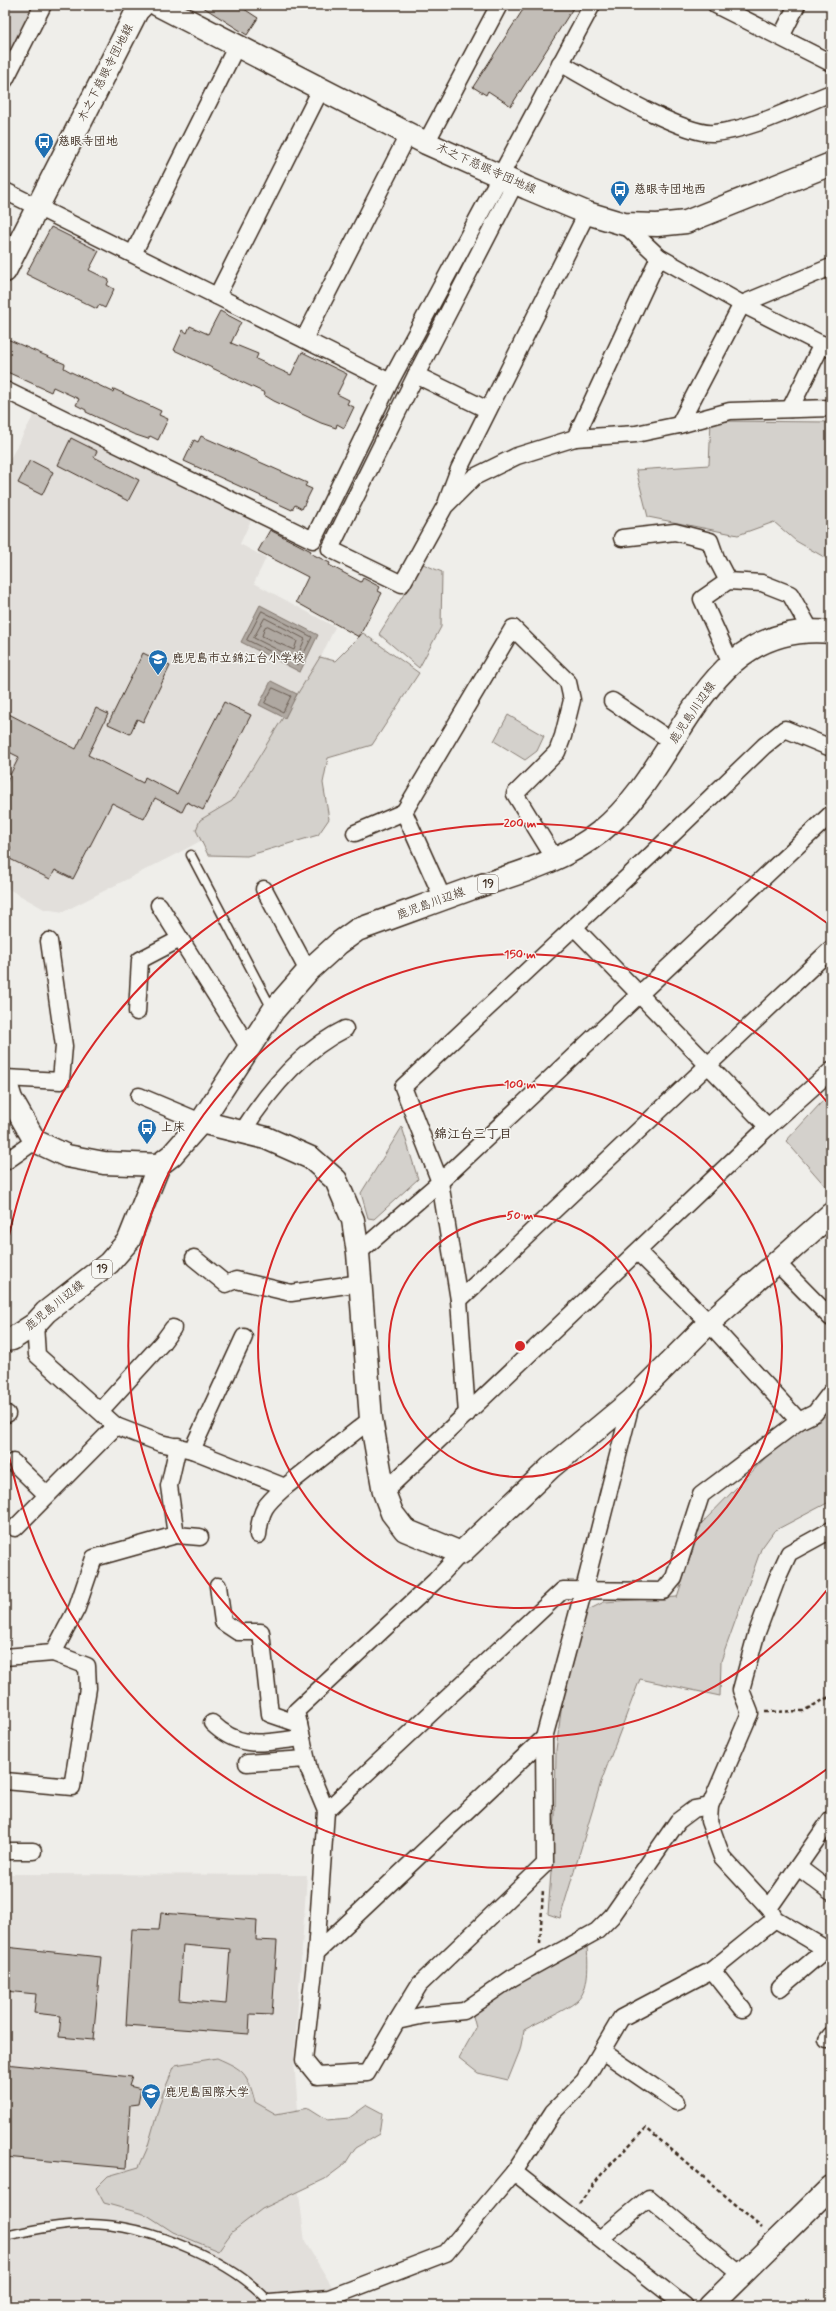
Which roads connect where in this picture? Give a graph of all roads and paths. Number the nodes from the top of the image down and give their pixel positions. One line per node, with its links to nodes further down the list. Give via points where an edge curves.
1 (43, 5): 12 (street)
2 (143, 5): 19 (street, 木之下慈眼寺団地線, via 137,11)
3 (158, 5): 9 (street, 木之下慈眼寺団地線)
4 (499, 5): 15 (street)
5 (592, 5): 10 (street)
6 (716, 5): 8 (street)
7 (797, 5): 8 (street)
8 (781, 37): 11 (street)
9 (236, 45): 13 (street, 木之下慈眼寺団地線); 22 (street)
10 (560, 63): 14 (street, via 676,124 712,133 747,126); 17 (street)
11 (831, 63)
12 (5, 80)
13 (321, 88): 15 (street, 木之下慈眼寺団地線); 26 (street)
14 (831, 93)
15 (417, 138): 17 (street, 木之下慈眼寺団地線); 28 (street)
16 (831, 164): 21 (street, 木之下慈眼寺団地線, via 686,222 657,225)
17 (508, 180): 20 (street, 木之下慈眼寺団地線); 30 (street); 31 (street)
18 (5, 191): 19 (street)
19 (38, 207): 22 (street); 25 (street, 木之下慈眼寺団地線)
20 (587, 213): 21 (street, 木之下慈眼寺団地線); 35 (street)
21 (624, 224): 23 (street)
22 (133, 254): 26 (street)
23 (659, 257): 27 (street); 37 (street)
24 (831, 267): 27 (street)
25 (5, 271)
26 (217, 296): 28 (street)
27 (742, 304): 29 (street); 36 (street)
28 (304, 339): 31 (street)
29 (827, 347): 34 (street)
30 (416, 375): 35 (street); 38 (street, via 330,549 402,584)
31 (390, 382): 32 (street, via 313,540)
32 (5, 390)
33 (831, 408): 34 (street)
34 (790, 409): 36 (street, via 730,411)
35 (488, 410): 38 (street, via 459,469)
36 (679, 425): 37 (street, via 636,434)
37 (575, 438): 38 (street, via 517,456 474,477)
38 (445, 506)
39 (622, 538): 40 (street, via 675,532 710,541)
40 (728, 581): 41 (street, via 762,583 790,594); 42 (street, via 702,599)
41 (821, 631): 42 (street, 鹿児島川辺線 / 19, via 772,636 754,645)
42 (731, 663): 44 (street, 鹿児島川辺線 / 19, via 708,688)
43 (612, 701): 44 (street)
44 (673, 742): 50 (street, 鹿児島川辺線 / 19, via 643,788 625,810 585,843)
45 (831, 748): 54 (street, via 785,729)
46 (404, 812): 48 (street); 50 (street, via 513,628 568,682 572,700 556,752 515,794); 52 (street)
47 (831, 814): 59 (street)
48 (355, 833)
49 (191, 855): 60 (lane)
50 (555, 859): 52 (street, 鹿児島川辺線 / 19)
51 (264, 889): 58 (street)
52 (443, 899): 58 (street, 鹿児島川辺線 / 19, via 357,930)
53 (159, 905): 55 (street)
54 (574, 927): 59 (street); 74 (street, via 403,1087)
55 (180, 939): 61 (street, via 140,960); 63 (street)
56 (49, 941): 66 (street, via 64,1046 61,1081)
57 (831, 949): 64 (street)
58 (308, 971): 60 (street, 鹿児島川辺線 / 19)
59 (640, 993): 64 (street); 74 (street)
60 (273, 1011): 63 (street, 鹿児島川辺線 / 19)
61 (137, 1012)
62 (346, 1029): 70 (street, via 311,1049 258,1106)
63 (249, 1048): 68 (street, 鹿児島川辺線 / 19)
64 (707, 1064): 69 (street); 81 (street)
65 (831, 1071): 69 (street)
66 (5, 1079): 71 (street, via 11,1099)
67 (138, 1096): 68 (street)
68 (201, 1122): 70 (street); 73 (street, 鹿児島川辺線 / 19, via 172,1155)
69 (768, 1127): 76 (street)
70 (242, 1132): 77 (street, via 266,1138 311,1158 336,1180 353,1220)
71 (36, 1141): 72 (street); 73 (street, via 67,1156 104,1162)
72 (5, 1162)
73 (159, 1165): 84 (street, 鹿児島川辺線 / 19, via 129,1240 109,1263)
74 (440, 1182): 77 (street); 81 (street)
75 (831, 1214): 79 (street)
76 (638, 1252): 83 (street); 91 (street)
77 (358, 1253): 80 (street)
78 (194, 1258): 80 (street, via 226,1284 236,1280 291,1292)
79 (776, 1262): 82 (street); 83 (street)
80 (361, 1283): 92 (street)
81 (459, 1300): 91 (street)
82 (831, 1318)
83 (709, 1323): 89 (street); 93 (street)
84 (34, 1324): 87 (street, 鹿児島川辺線 / 19, via 12,1339); 90 (street, via 37,1355)
85 (173, 1328): 90 (street)
86 (244, 1337): 95 (street)
87 (5, 1340)
88 (831, 1392): 93 (street, via 815,1412)
89 (632, 1400): 105 (street, via 550,1468); 107 (street)
90 (100, 1411): 94 (street)
91 (467, 1414): 98 (street)
92 (371, 1419): 97 (street); 98 (street)
93 (799, 1422): 107 (street, via 701,1495 674,1578 663,1591)
94 (116, 1426): 95 (street, via 160,1443); 99 (street)
95 (185, 1448): 97 (street); 102 (street, via 169,1486)
96 (13, 1462): 99 (street)
97 (285, 1487): 103 (street, via 268,1502 260,1514)
98 (384, 1492): 105 (street, via 392,1513 406,1530)
99 (47, 1495): 100 (street)
100 (14, 1528)
101 (831, 1530): 111 (street, via 789,1554 777,1579 756,1635 740,1690)
102 (176, 1535): 104 (street); 108 (street, via 94,1558 77,1608)
103 (258, 1535)
104 (200, 1536)
105 (461, 1554): 113 (street, via 296,1711)
106 (218, 1586): 113 (street, via 223,1622 238,1632 261,1632 270,1714)
107 (584, 1589): 114 (street); 119 (street, via 563,1590)
108 (53, 1653): 109 (street); 117 (street, via 87,1666 88,1688 72,1787)
109 (5, 1657)
110 (831, 1696): 111 (path, via 803,1711)
111 (750, 1712): 118 (street)
112 (212, 1723): 113 (street, via 225,1735 238,1741 255,1743)
113 (300, 1731): 115 (street)
114 (544, 1738): 123 (street); 128 (street)
115 (306, 1759): 116 (street); 119 (street)
116 (247, 1763)
117 (5, 1781)
118 (710, 1806): 126 (street, via 709,1821 722,1858); 129 (street, via 694,1809 678,1821 612,1916 596,1931)
119 (326, 1811): 128 (street)
120 (829, 1829): 124 (street)
121 (5, 1851): 122 (street)
122 (33, 1851)
123 (544, 1864): 129 (path); 133 (street, via 419,1985)
124 (798, 1867): 125 (street); 126 (street)
125 (831, 1892)
126 (772, 1914): 127 (street); 130 (street)
127 (828, 1951): 131 (street)
128 (316, 1953): 133 (street, via 304,2060 317,2076 367,2073)
129 (538, 1963): 133 (street, via 464,2011)
130 (712, 1970): 132 (street); 134 (street, via 621,2018)
131 (780, 1988)
132 (743, 2009)
133 (397, 2021)
134 (602, 2051): 135 (street); 136 (street, via 584,2081 553,2112)
135 (676, 2102)
136 (514, 2172): 138 (street); 143 (street, via 446,2253 329,2298)
137 (831, 2187): 141 (street)
138 (570, 2216): 140 (street); 141 (path, via 604,2171 646,2128)
139 (5, 2236): 143 (lane, via 48,2227 90,2224 126,2228 198,2253 245,2280)
140 (601, 2238): 142 (street, via 649,2198); 144 (street)
141 (776, 2239): 142 (street)
142 (741, 2275): 145 (street)
143 (271, 2305)
144 (685, 2306)
145 (710, 2306)

